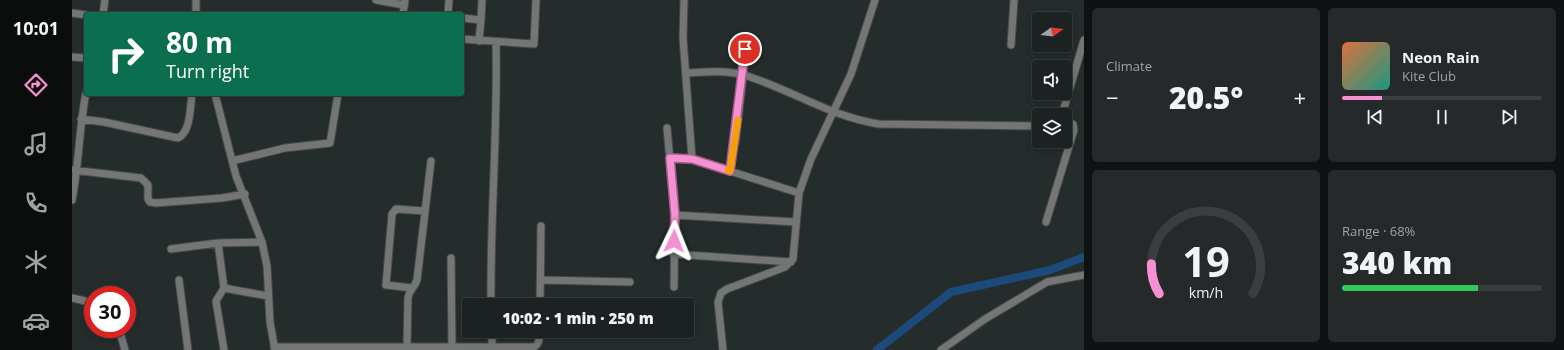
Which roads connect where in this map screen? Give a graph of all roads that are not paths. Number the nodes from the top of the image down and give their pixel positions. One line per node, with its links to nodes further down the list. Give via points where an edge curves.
1 (106, 0): 11 (street)
2 (196, 0): 12 (street)
3 (376, 0): 10 (street)
4 (449, 0): 13 (street)
5 (482, 0): 17 (street)
6 (536, 0): 22 (street, via 534,44)
7 (684, 0): 26 (street, via 683,38)
8 (875, 0): 33 (street, via 859,52)
9 (1014, 0): 23 (street)
10 (405, 3)
11 (104, 12)
12 (196, 12)
13 (448, 12)
14 (72, 13): 15 (street)
15 (84, 15)
16 (464, 18): 17 (street)
17 (481, 20): 21 (street)
18 (747, 36): 27 (street)
19 (464, 39): 21 (street)
20 (1084, 40): 32 (street)
21 (479, 41): 22 (street)
22 (496, 43): 69 (street)
23 (1010, 46)
24 (72, 57): 25 (street)
25 (84, 58)
26 (686, 73): 27 (street); 41 (street)
27 (742, 74): 33 (street); 45 (street)
28 (85, 96): 34 (street)
29 (192, 96): 34 (street, via 186,130 178,138)
30 (216, 96): 42 (street)
31 (338, 96): 42 (street, via 330,143 285,148)
32 (1064, 108)
33 (833, 111): 36 (street, via 879,124); 46 (street)
34 (81, 119): 44 (street)
35 (1072, 124): 38 (street)
36 (1032, 126)
37 (666, 128): 40 (street)
38 (1072, 137)
39 (1069, 148): 52 (street)
40 (670, 158): 41 (street); 50 (street)
41 (692, 159): 45 (street)
42 (232, 161): 47 (street)
43 (432, 161): 49 (street)
44 (75, 170): 47 (street, via 141,178 148,184 148,199 156,203); 48 (street)
45 (730, 171): 46 (street)
46 (799, 193): 51 (street)
47 (245, 194): 54 (street)
48 (72, 200)
49 (425, 211): 66 (street, via 417,280); 66 (street, via 396,209 392,214 386,285)
50 (675, 215): 51 (street); 57 (street)
51 (795, 222): 59 (street, via 794,256)
52 (1046, 222)
53 (541, 226): 62 (street)
54 (262, 242): 55 (street); 67 (street, via 267,266)
55 (218, 243): 56 (street); 65 (street)
56 (171, 249)
57 (674, 254): 59 (street); 64 (street)
58 (451, 258): 76 (street)
59 (791, 262): 81 (street, via 785,267 721,293 718,302)
60 (1084, 275): 82 (street, via 1047,282 985,319)
61 (179, 280): 79 (street)
62 (541, 280): 63 (street); 70 (street)
63 (630, 282)
64 (674, 287)
65 (224, 288): 67 (street); 80 (street, via 216,301)
66 (412, 288): 74 (street, via 408,298)
67 (268, 296): 75 (street)
68 (72, 298): 71 (street)
69 (491, 298)
70 (540, 298)
71 (84, 301)
72 (122, 338): 78 (street)
73 (539, 338): 77 (street, via 534,347)
74 (407, 345): 75 (street); 76 (street)
75 (274, 348)
76 (452, 348): 77 (street)
77 (492, 348)
78 (125, 350)
79 (188, 350)
80 (224, 350)
81 (723, 350)
82 (942, 350)

